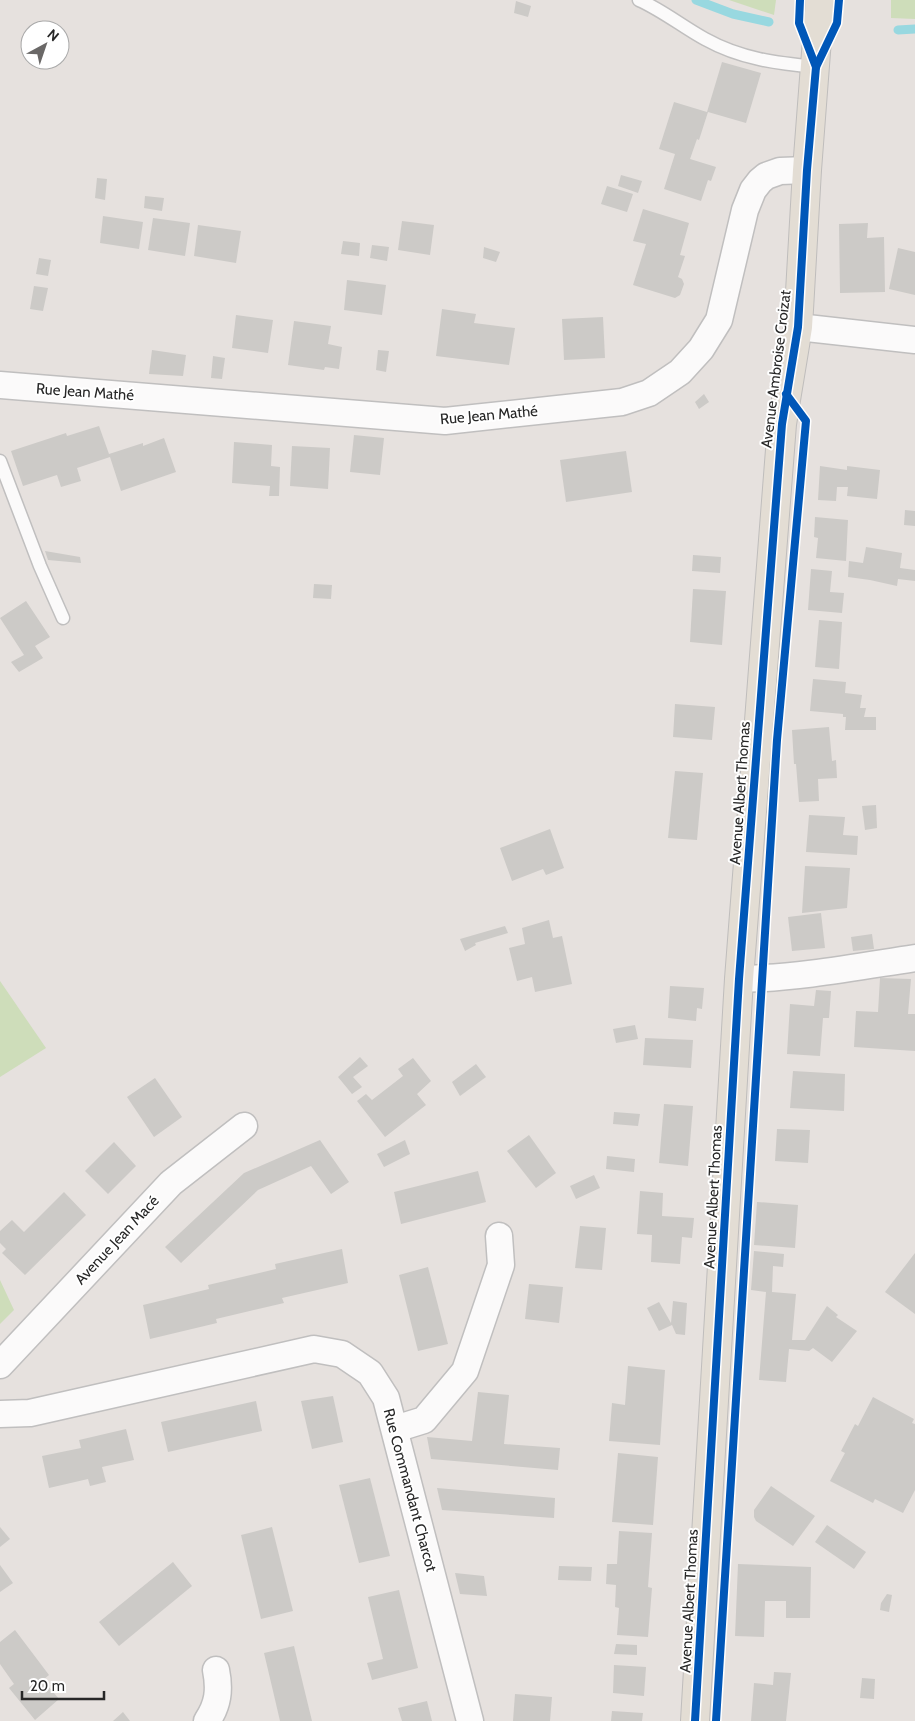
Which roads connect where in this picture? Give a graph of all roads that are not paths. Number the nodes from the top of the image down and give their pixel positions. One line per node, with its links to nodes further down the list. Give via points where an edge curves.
1 (639, 0): 3 (lane, via 705,40 736,54 769,63)
2 (820, 0): 3 (main road, Avenue Ambroise Croizat)
3 (816, 67): 4 (main road, Avenue Ambroise Croizat)
4 (807, 170): 5 (main road, Avenue Ambroise Croizat); 7 (street, Rue Jean Mathé, via 780,171 760,181 746,210 719,320 680,372 649,393 622,402 446,421)
5 (798, 327): 6 (street); 10 (main road, Avenue Ambroise Croizat, via 782,424)
6 (915, 340)
7 (0, 386)
8 (0, 462): 9 (lane, via 38,563)
9 (63, 618)
10 (763, 674): 12 (main road, Avenue Albert Thomas)
11 (915, 958): 12 (street, via 780,978)
12 (739, 979): 21 (main road, Avenue Albert Thomas)
13 (244, 1126): 15 (street, Avenue Jean Macé, via 171,1184)
14 (499, 1236): 17 (street, via 501,1265 465,1370 424,1420)
15 (0, 1365)
16 (0, 1414): 17 (street, Rue Commandant Charcot, via 30,1413 314,1349 342,1354 370,1373 386,1398)
17 (395, 1429): 20 (street, Rue Commandant Charcot)
18 (216, 1670): 19 (street, via 219,1682 215,1708)
19 (207, 1721)
20 (470, 1721)
21 (695, 1721)

